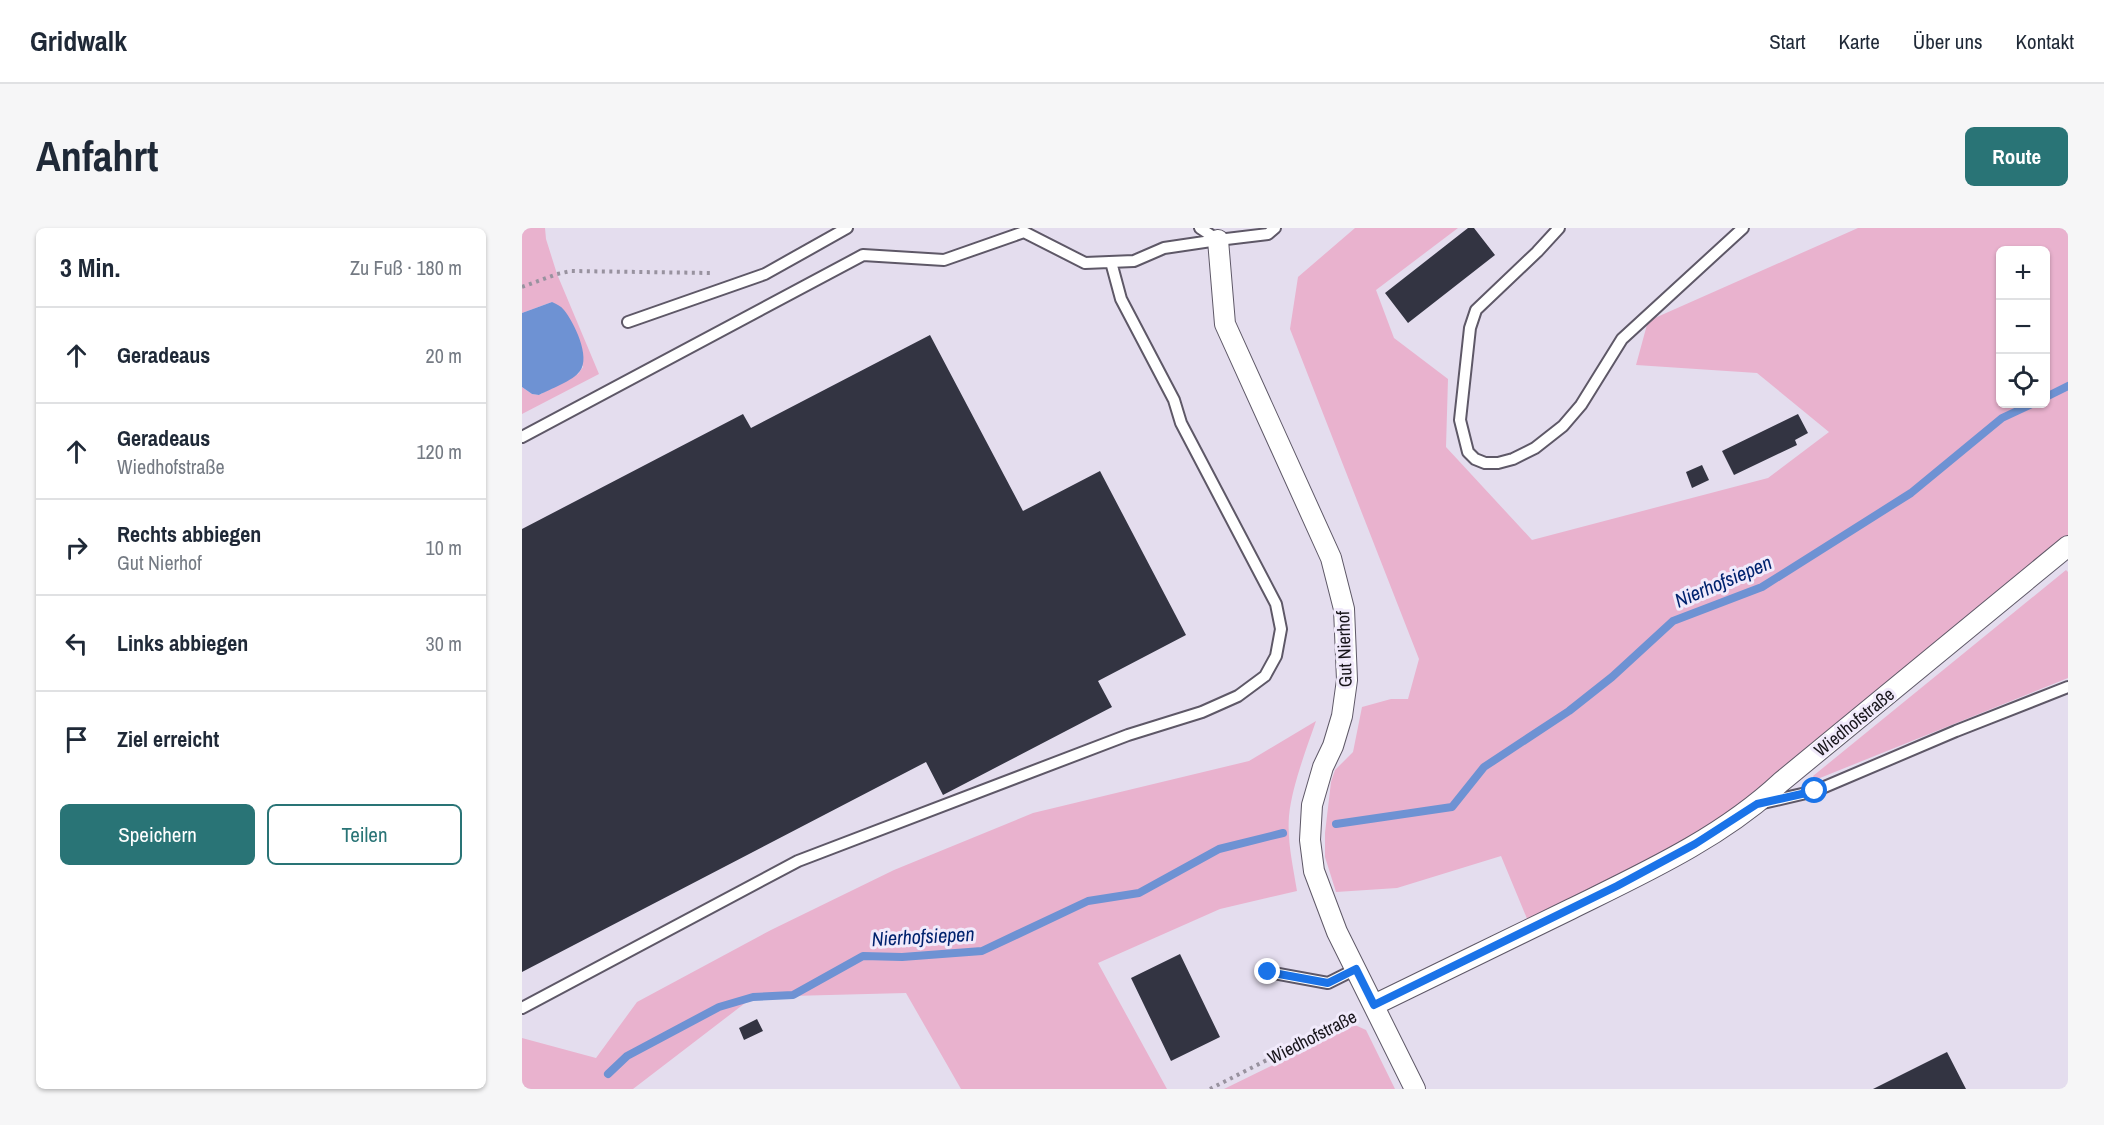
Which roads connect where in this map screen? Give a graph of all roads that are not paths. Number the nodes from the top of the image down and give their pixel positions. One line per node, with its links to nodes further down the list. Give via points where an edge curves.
1 (847, 228): 8 (lane, via 765,274)
2 (1200, 228): 6 (lane)
3 (1275, 228): 6 (lane, via 1268,234)
4 (1559, 228): 5 (lane, via 1476,310 1470,328 1460,420 1468,452 1485,464 1513,459 1563,426 1581,405 1622,339)
5 (1743, 228)
6 (1218, 240): 7 (lane, via 1164,248 1134,261); 13 (street, Gut Nierhof, via 1225,324 1331,558 1344,609 1347,680 1342,716 1312,805 1310,840 1314,871 1325,905)
7 (1111, 262): 9 (lane, via 1085,262 1024,232 944,260 863,255); 16 (lane, via 1121,299 1174,400 1180,423 1276,604 1281,629 1276,656 1265,676 1238,696 1202,712 1128,735 798,861)
8 (628, 322)
9 (522, 437)
10 (2068, 546): 12 (street, Wiedhofstraße)
11 (2068, 687): 12 (lane, via 1815,791)
12 (1757, 804): 15 (street, Wiedhofstraße, via 1695,844 1617,886)
13 (1356, 969): 14 (lane, via 1328,983); 15 (street, Gut Nierhof)
14 (1268, 972)
15 (1374, 1005): 17 (street, Gut Nierhof)
16 (522, 1008)
17 (1415, 1089)

